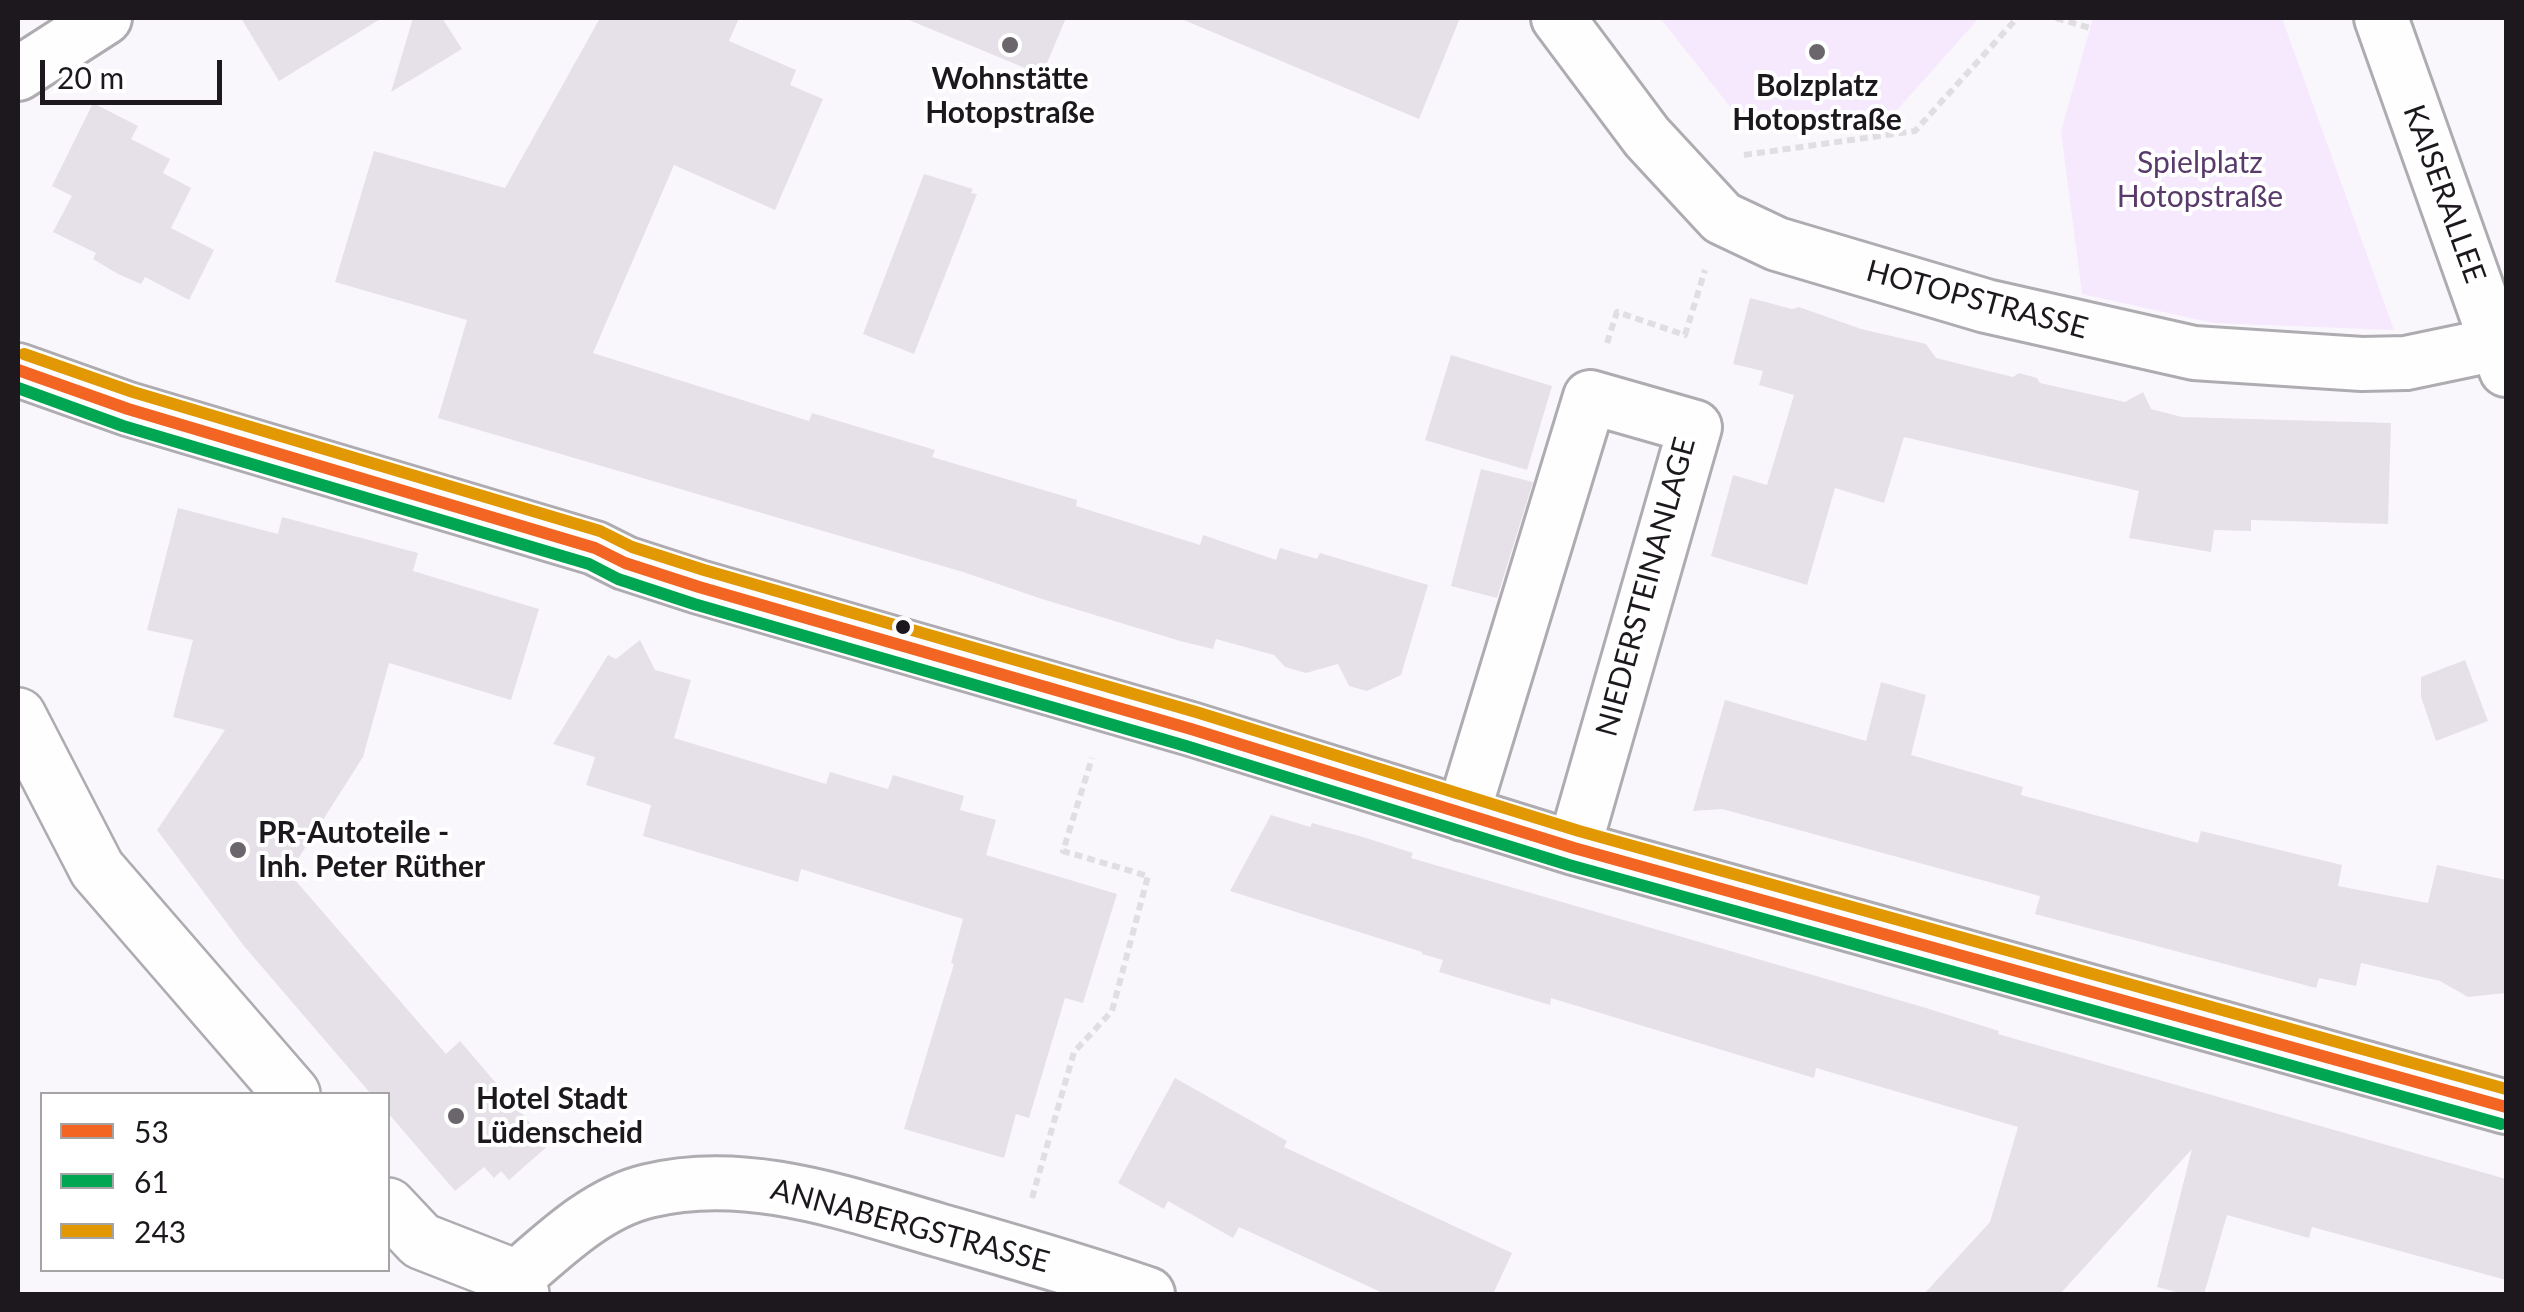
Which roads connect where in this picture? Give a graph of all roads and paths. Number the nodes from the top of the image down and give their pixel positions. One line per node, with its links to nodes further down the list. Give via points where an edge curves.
1 (105, 18): 7 (street)
2 (1558, 18): 9 (street, HOTOPSTRASSE, via 1647,137)
3 (2018, 18): 8 (path, via 1915,131)
4 (2056, 18): 6 (path)
5 (2381, 18): 10 (street, KAISERALLEE)
6 (2090, 28)
7 (18, 74)
8 (1728, 157)
9 (1722, 218): 10 (street, HOTOPSTRASSE, via 1777,244 1891,280 2194,353 2376,364); 12 (path, via 1685,335 1617,312)
10 (2502, 357)
11 (18, 370): 15 (street, via 128,410 596,548 700,587)
12 (1590, 397): 15 (street); 16 (street, NIEDERSTEINANLAGE, via 1695,427)
13 (18, 716): 17 (street, via 97,869)
14 (1084, 782): 19 (path, via 1063,851 1148,876 1112,1011 1074,1052)
15 (1463, 814): 16 (street)
16 (1574, 848): 18 (street)
17 (290, 1092)
18 (2506, 1107)
19 (1031, 1202)
20 (390, 1208): 21 (street, via 421,1241)
21 (519, 1286): 22 (street, ANNABERGSTRASSE, via 559,1240 618,1202 650,1190 736,1183 806,1192)
22 (1148, 1294)

